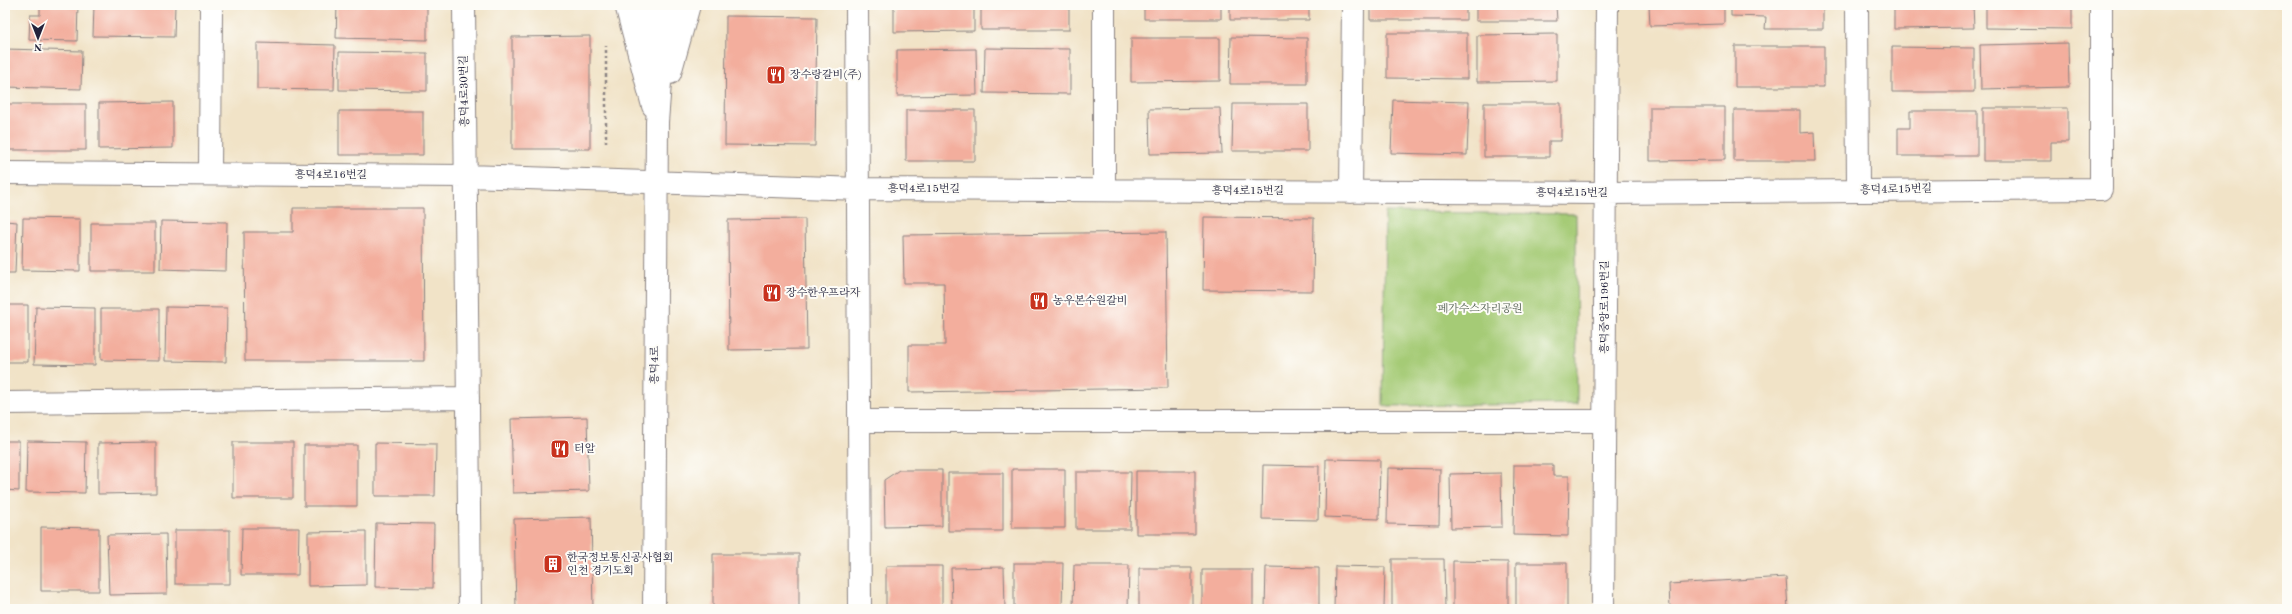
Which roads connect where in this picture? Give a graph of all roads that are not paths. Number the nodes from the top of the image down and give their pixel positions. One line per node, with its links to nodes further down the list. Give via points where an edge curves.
1 (212, 5): 15 (street)
2 (464, 5): 16 (street, 흥덕4로30번길)
3 (626, 5): 13 (street)
4 (645, 5): 13 (street)
5 (666, 5): 13 (street)
6 (689, 5): 13 (street)
7 (858, 5): 18 (street)
8 (1104, 5): 19 (street)
9 (1353, 5): 21 (street)
10 (1607, 5): 22 (street, 흥덕중앙로196번길)
11 (1857, 5): 20 (street)
12 (2101, 5): 20 (street, 흥덕4로15번길, via 2101,188)
13 (657, 122): 17 (street, 흥덕4로)
14 (5, 173): 15 (street, 흥덕4로16번길)
15 (210, 174): 16 (street, 흥덕4로16번길)
16 (466, 176): 17 (street, 흥덕4로16번길); 23 (street, 흥덕4로30번길)
17 (656, 184): 18 (street, 흥덕4로15번길); 28 (street, 흥덕4로)
18 (860, 188): 19 (street, 흥덕4로15번길); 25 (street)
19 (1104, 190): 21 (street, 흥덕4로15번길)
20 (1858, 191): 22 (street, 흥덕4로15번길)
21 (1351, 192): 22 (street, 흥덕4로15번길)
22 (1606, 193): 26 (street, 흥덕중앙로196번길)
23 (468, 398): 24 (street); 27 (street, 흥덕4로30번길)
24 (5, 403)
25 (860, 421): 26 (street); 29 (street)
26 (1604, 421): 30 (street, 흥덕중앙로196번길)
27 (470, 609)
28 (654, 609)
29 (860, 609)
30 (1603, 609)

